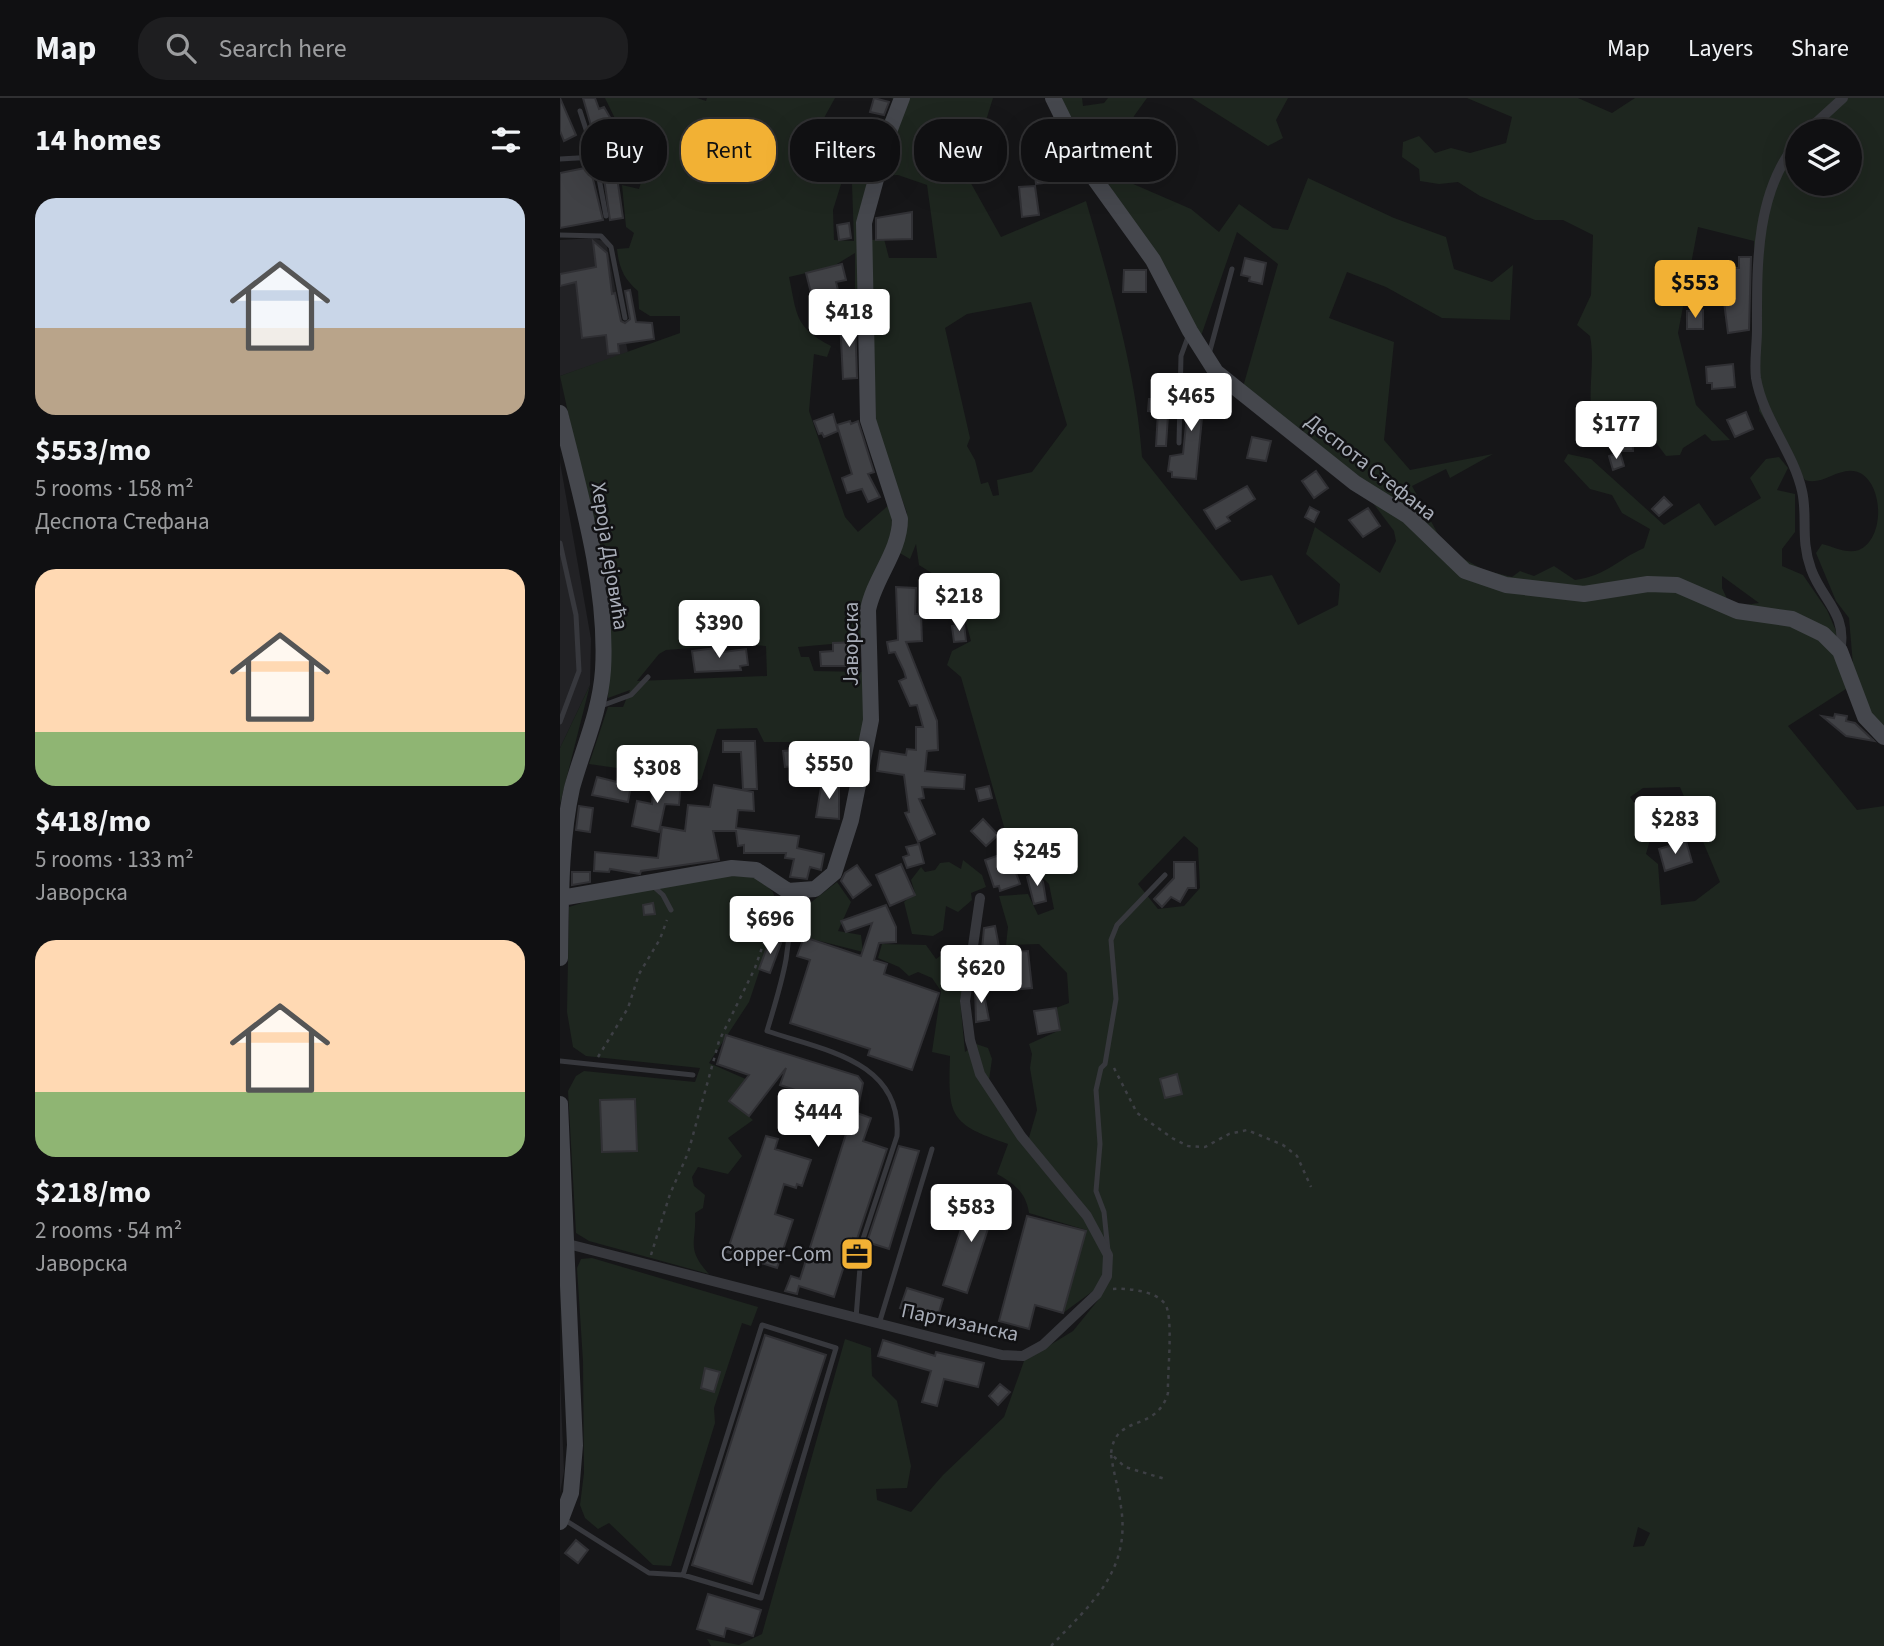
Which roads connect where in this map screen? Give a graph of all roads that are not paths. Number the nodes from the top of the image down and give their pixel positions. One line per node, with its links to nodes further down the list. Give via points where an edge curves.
1 (902, 98): 27 (street, Јаворска, via 864,223 869,420 900,532 868,610 871,720 843,849 834,873 815,889)
2 (1053, 98): 15 (street, Деспота Стефана, via 1089,171 1153,260)
3 (1843, 98): 6 (street)
4 (580, 111): 5 (lane)
5 (583, 119)
6 (1820, 119)
7 (1785, 157): 20 (street, via 1761,230 1756,377 1799,478 1804,545 1812,572 1842,626)
8 (581, 158): 9 (lane)
9 (560, 159)
10 (600, 182): 11 (lane)
11 (606, 216)
12 (560, 235): 14 (lane, via 601,236 611,247)
13 (1231, 269): 16 (lane)
14 (625, 318)
15 (1190, 331): 16 (street, Деспота Стефана); 18 (lane, via 1181,356)
16 (1208, 359): 20 (street, Деспота Стефана, via 1216,372 1355,483 1408,516 1465,571 1506,585 1584,594 1648,584 1677,585 1737,611 1793,619 1823,634)
17 (560, 413): 22 (street, Хероја Дејовића, via 584,510 603,626)
18 (1179, 443)
19 (560, 543): 23 (lane, via 576,615 579,671)
20 (1840, 651): 24 (street, via 1865,717)
21 (648, 677): 22 (lane, via 631,695)
22 (598, 707): 28 (street, Хероја Дејовића, via 571,789)
23 (560, 722)
24 (1884, 737)
25 (1165, 875): 38 (lane, via 1117,925 1111,940 1116,999 1096,1090 1100,1144 1096,1191 1108,1236)
26 (651, 883): 27 (street, via 744,868 767,874); 28 (street); 30 (lane)
27 (788, 891): 39 (lane, via 788,962 767,1031 867,1068 885,1089 898,1120 897,1136 862,1242)
28 (561, 898): 31 (street, Хероја Дејовића)
29 (980, 898): 38 (street, via 965,1002 973,1056 1021,1136 1087,1216)
30 (671, 910)
31 (560, 958)
32 (560, 1060): 33 (lane)
33 (694, 1075)
34 (560, 1104): 36 (street)
35 (932, 1149): 40 (lane)
36 (562, 1186): 37 (street)
37 (568, 1244): 39 (street, Партизанска); 41 (street)
38 (1108, 1255): 40 (street, Партизанска, via 1107,1276 1097,1294 1043,1345 1023,1356 1002,1355)
39 (856, 1318): 40 (street, Партизанска)
40 (879, 1324)
41 (572, 1344): 42 (lane); 43 (street, via 574,1472)
42 (560, 1361)
43 (561, 1520): 44 (lane, via 636,1567 660,1576)
44 (683, 1575): 44 (lane, via 762,1325 836,1348 761,1598)

